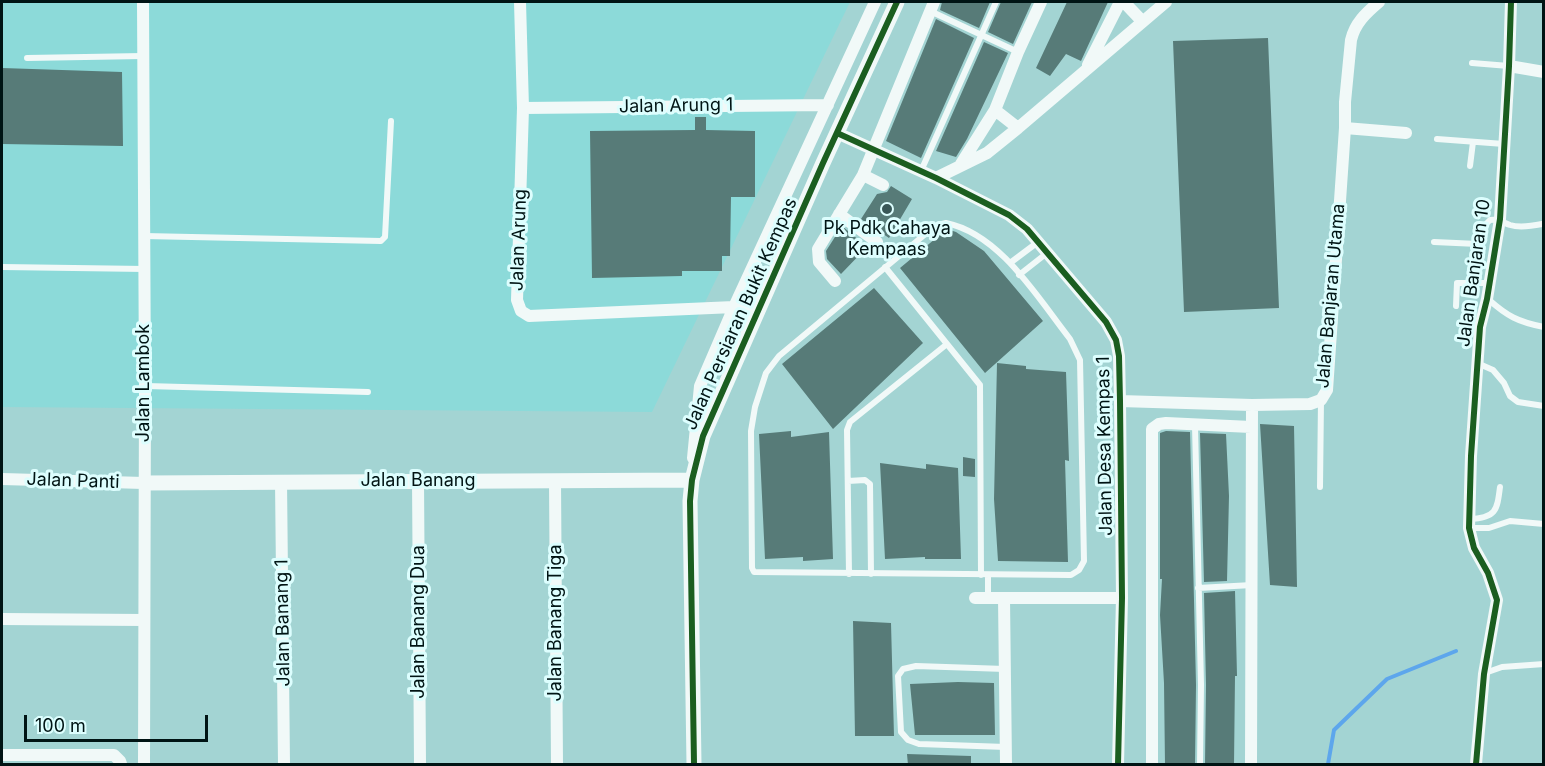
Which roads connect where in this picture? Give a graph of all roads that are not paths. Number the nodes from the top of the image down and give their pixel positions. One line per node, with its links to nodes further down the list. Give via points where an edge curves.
1 (143, 2): 15 (street, Jalan Lambok)
2 (520, 2): 22 (street, Jalan Arung)
3 (875, 2): 21 (street)
4 (897, 2): 27 (street, Jalan Persiaran Bukit Kempas)
5 (996, 2): 13 (lane)
6 (1041, 2): 14 (street)
7 (1122, 2): 12 (street); 19 (street)
8 (1166, 2): 12 (street)
9 (1378, 2): 26 (street, Jalan Banjaran Utama, via 1353,30)
10 (1510, 2): 18 (street, Jalan Banjaran 10)
11 (932, 6): 13 (lane); 32 (street)
12 (1142, 21): 19 (street)
13 (982, 34): 14 (lane); 35 (lane)
14 (1018, 52): 23 (street)
15 (143, 56): 16 (lane); 42 (street, Jalan Lambok)
16 (27, 58)
17 (1472, 63): 18 (lane)
18 (1509, 66): 20 (street); 31 (street, Jalan Banjaran 10)
19 (1085, 71): 25 (street)
20 (1544, 72)
21 (828, 105): 22 (street, Jalan Arung 1); 56 (street)
22 (523, 108): 56 (street, Jalan Arung, via 517,300 521,311 529,316)
23 (995, 110): 25 (street); 33 (street)
24 (391, 121): 42 (lane, via 385,237 381,241)
25 (1018, 128): 33 (street, via 987,153)
26 (1345, 128): 28 (street); 63 (street, Jalan Banjaran Utama, via 1327,390)
27 (837, 133): 32 (street, Jalan Desa Kempas 1); 57 (street, Jalan Persiaran Bukit Kempas)
28 (1406, 134)
29 (1437, 139): 30 (lane)
30 (1473, 142): 31 (lane); 34 (lane)
31 (1504, 144): 40 (street, Jalan Banjaran 10)
32 (874, 151): 35 (street, Jalan Desa Kempas 1); 36 (street)
33 (961, 164): 37 (street)
34 (1470, 166)
35 (921, 172): 37 (street, Jalan Desa Kempas 1)
36 (863, 175): 38 (street); 39 (street)
37 (936, 178): 44 (street, Jalan Desa Kempas 1, via 1009,215)
38 (883, 185)
39 (839, 214): 43 (street); 52 (street, via 818,249 819,262)
40 (1500, 219): 41 (lane, via 1511,225); 45 (lane, via 1490,220 1484,226 1478,244); 53 (street, Jalan Banjaran 10)
41 (1542, 225)
42 (144, 237): 50 (street, Jalan Lambok)
43 (877, 242)
44 (1038, 242): 46 (street, Jalan Desa Kempas 1); 47 (lane)
45 (1434, 242)
46 (1047, 253): 51 (lane); 64 (street, Jalan Desa Kempas 1, via 1106,322 1116,340)
47 (1010, 263): 49 (lane, via 986,240 946,223 935,226); 51 (lane)
48 (2, 267): 50 (lane)
49 (885, 267): 59 (lane); 80 (lane, via 771,364 755,407 751,431 754,572)
50 (144, 269): 61 (street, Jalan Lambok)
51 (1019, 275): 82 (lane, via 1070,339 1080,360 1084,561 1080,570 1071,575)
52 (835, 281)
53 (1489, 283): 54 (street, Jalan Banjaran 10); 55 (lane, via 1457,283)
54 (1487, 298): 58 (lane, via 1508,316); 60 (street, Jalan Banjaran 10)
55 (1456, 306)
56 (734, 307): 57 (street, Jalan Arung); 71 (street, via 700,386)
57 (759, 311): 71 (street, Jalan Persiaran Bukit Kempas, via 707,425)
58 (1544, 327)
59 (947, 344): 74 (lane, via 850,422); 82 (lane, via 980,385)
60 (1477, 363): 66 (lane, via 1493,370 1518,402); 78 (street, Jalan Banjaran 10)
61 (145, 386): 62 (lane); 75 (street, Jalan Lambok)
62 (368, 392)
63 (1321, 400): 65 (street, Jalan Banjaran Utama, via 1310,404); 76 (lane)
64 (1120, 401): 65 (street, Jalan Banjaran Utama); 88 (street, Jalan Desa Kempas 1)
65 (1252, 405): 68 (street)
66 (1544, 406)
67 (1195, 424): 68 (street); 84 (lane); 104 (street, via 1159,424 1152,429)
68 (1251, 427): 83 (street)
69 (2, 478): 75 (street, Jalan Panti)
70 (418, 480): 72 (street, Jalan Banang); 73 (street, Jalan Banang); 99 (street, Jalan Banang Dua)
71 (692, 480): 73 (street, Jalan Banang); 101 (street, Jalan Persiaran Bukit Kempas)
72 (281, 481): 75 (street, Jalan Banang); 98 (street, Jalan Banang 1)
73 (555, 481): 100 (street, Jalan Banang Tiga)
74 (848, 481): 80 (lane); 81 (lane, via 865,480 870,484)
75 (144, 483): 90 (street, Jalan Lambok)
76 (1320, 487)
77 (1500, 487): 78 (lane, via 1498,505 1491,514)
78 (1469, 524): 79 (lane); 93 (street, Jalan Banjaran 10, via 1474,548 1497,600)
79 (1544, 524)
80 (849, 574): 81 (lane)
81 (871, 574): 82 (lane)
82 (984, 575): 86 (lane)
83 (1253, 585): 84 (lane); 106 (street)
84 (1198, 588): 105 (lane)
85 (975, 598): 86 (street)
86 (988, 598): 87 (street)
87 (1004, 598): 88 (street); 92 (street)
88 (1122, 598): 103 (street, Jalan Desa Kempas 1)
89 (2, 619): 90 (street)
90 (144, 620): 97 (street, Jalan Lambok)
91 (1544, 664): 93 (lane, via 1502,667)
92 (1005, 669): 94 (street); 94 (lane, via 916,666 903,669 898,676 901,732 908,740 918,744)
93 (1484, 674): 107 (street)
94 (1006, 747): 102 (street)
95 (2, 755): 96 (street, via 114,755)
96 (121, 765)
97 (144, 765)
98 (284, 765)
99 (420, 765)
100 (557, 765)
101 (694, 765)
102 (1006, 765)
103 (1118, 765)
104 (1152, 765)
105 (1200, 765)
106 (1251, 765)
107 (1476, 765)

